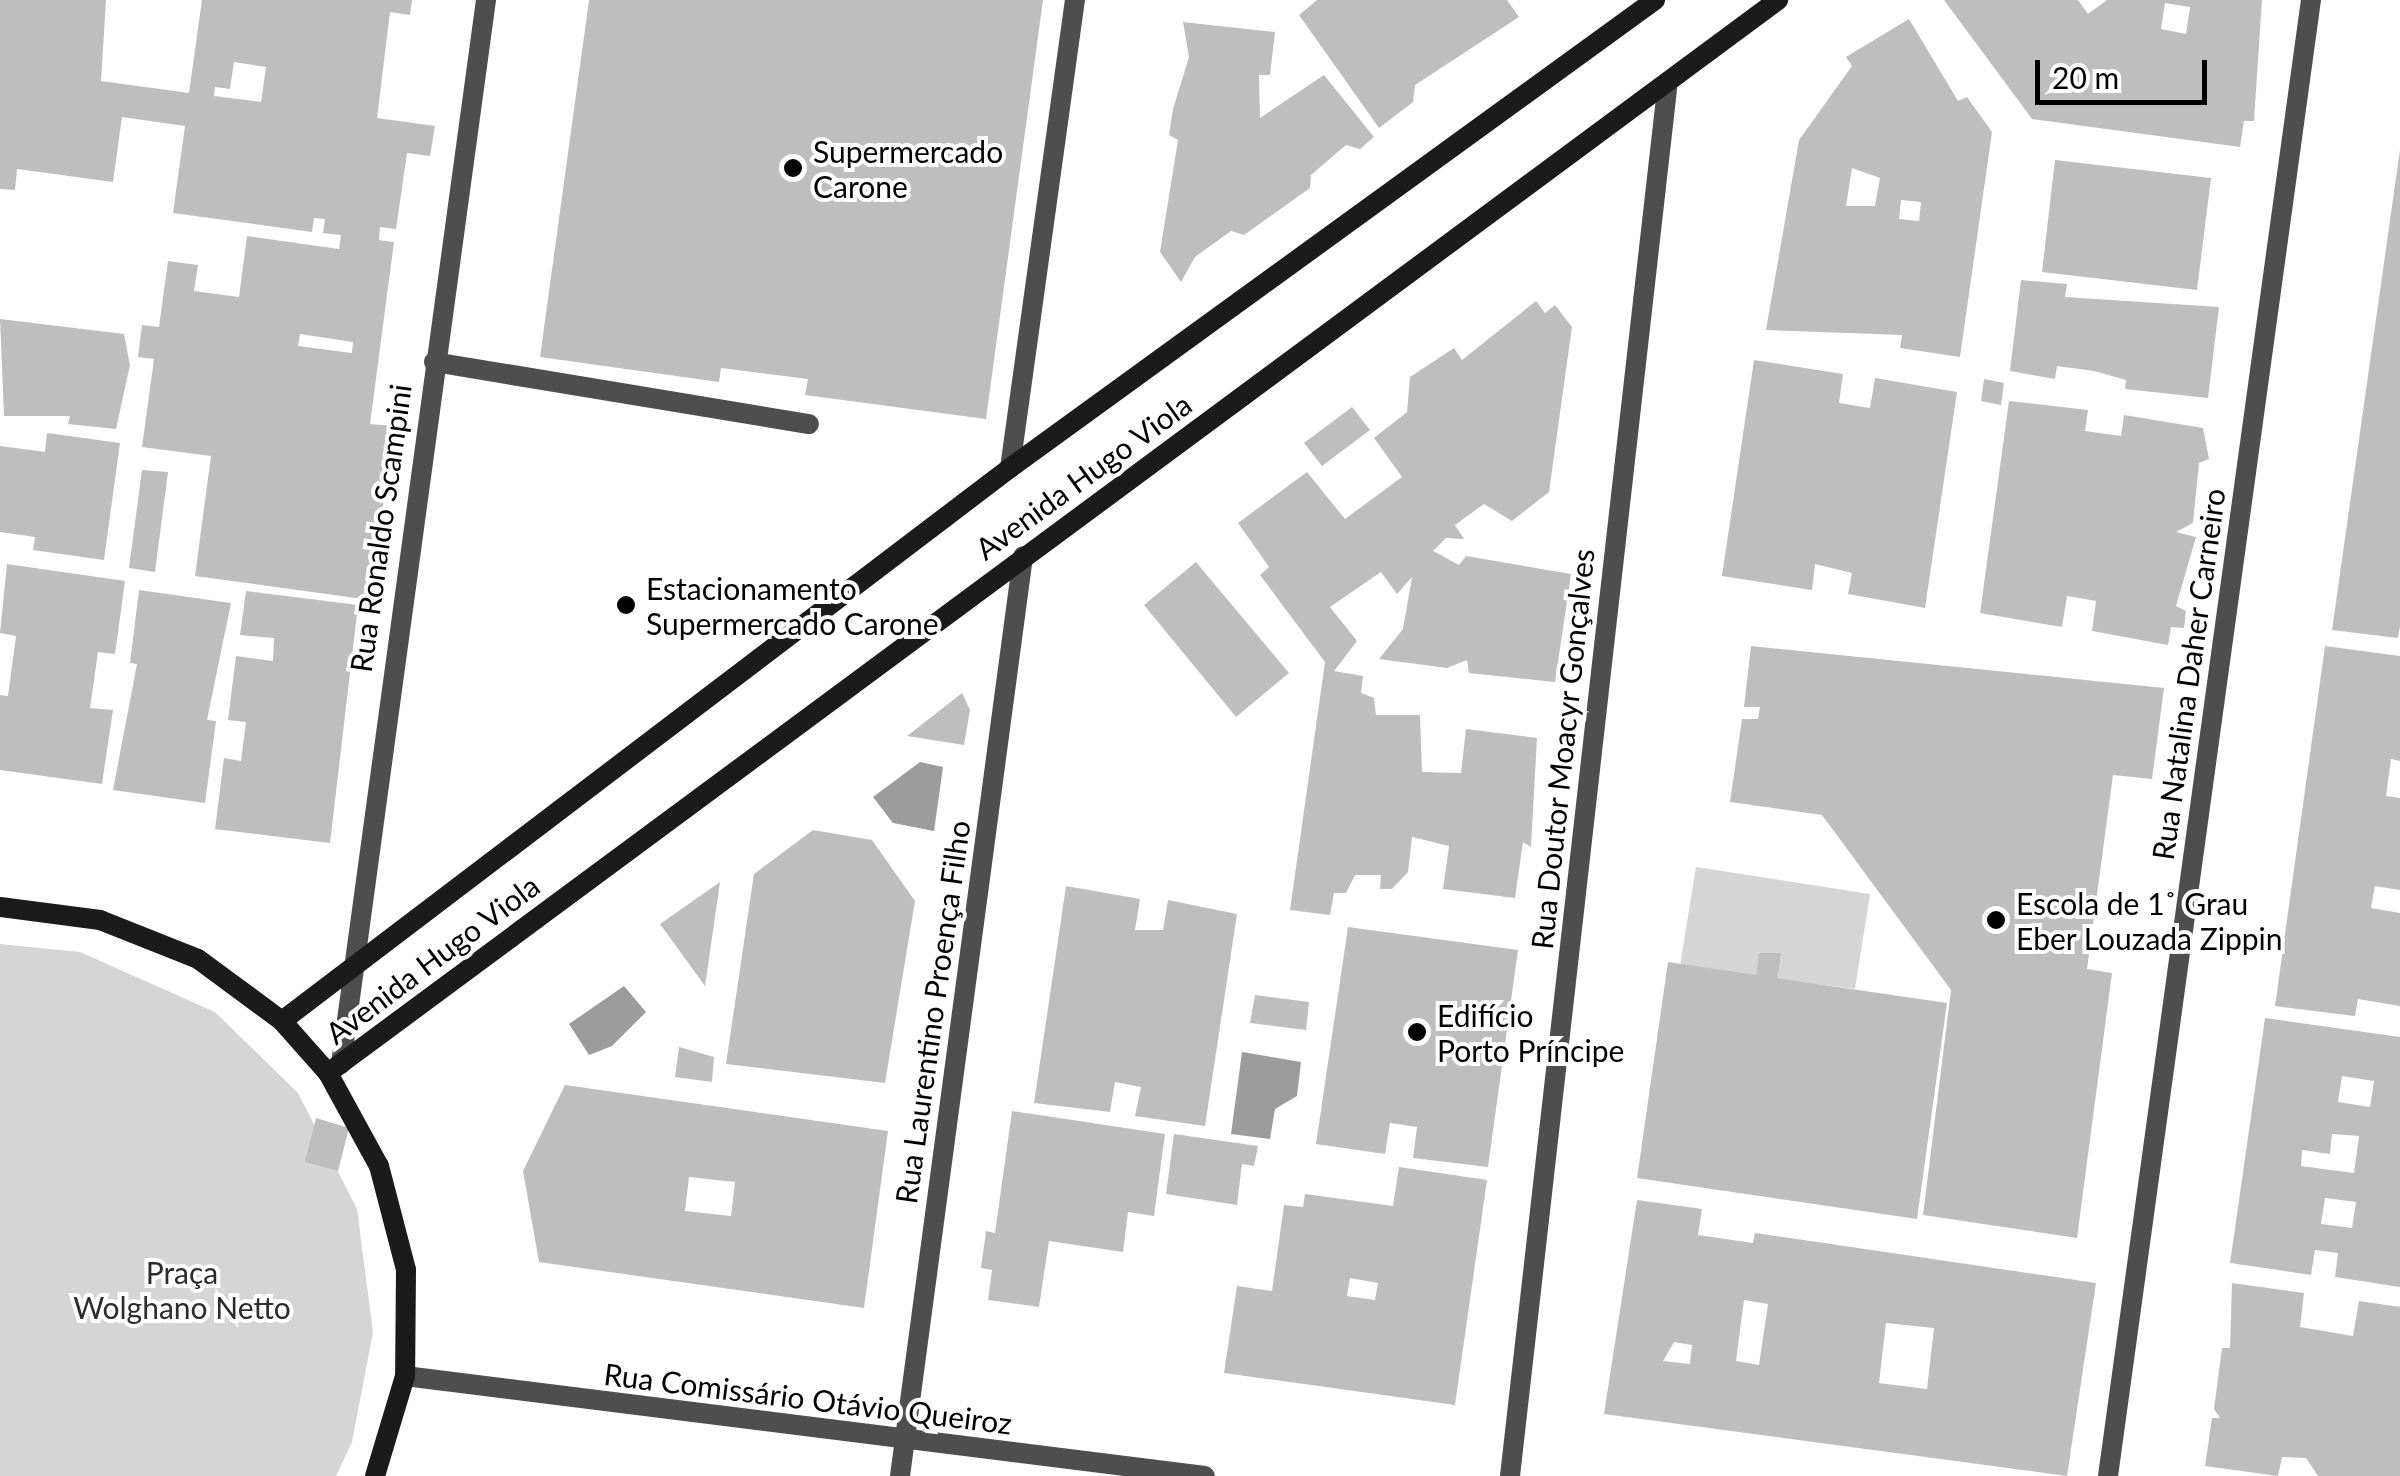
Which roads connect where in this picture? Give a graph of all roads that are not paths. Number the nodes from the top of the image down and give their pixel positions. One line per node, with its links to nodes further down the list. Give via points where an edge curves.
1 (486, 0): 7 (street, Rua Ronaldo Scampini)
2 (1075, 0): 9 (street)
3 (1655, 0): 9 (street, Avenida Hugo Viola)
4 (1778, 0): 6 (street, Avenida Hugo Viola)
5 (2311, 0): 21 (street, Rua Natalina Daher Carneiro)
6 (1667, 89): 10 (street, Avenida Hugo Viola); 20 (street, Rua Doutor Moacyr Gonçalves)
7 (434, 362): 8 (street); 12 (street, Rua Ronaldo Scampini)
8 (808, 424)
9 (1010, 468): 12 (street, Avenida Hugo Viola)
10 (1023, 556): 14 (street, Avenida Hugo Viola); 16 (street, Rua Laurentino Proença Filho)
11 (0, 907): 13 (street, via 100,920 181,952)
12 (347, 966): 13 (street, Avenida Hugo Viola); 14 (street, Rua Ronaldo Scampini)
13 (282, 1021): 14 (street)
14 (334, 1069): 15 (street, via 380,1166 406,1270)
15 (405, 1376): 16 (street, Rua Comissário Otávio Queiroz); 17 (street)
16 (904, 1442): 18 (street, Rua Laurentino Proença Filho); 19 (street, Rua Comissário Otávio Queiroz)
17 (375, 1476)
18 (900, 1476)
19 (1204, 1476)
20 (1510, 1476)
21 (2108, 1476)

